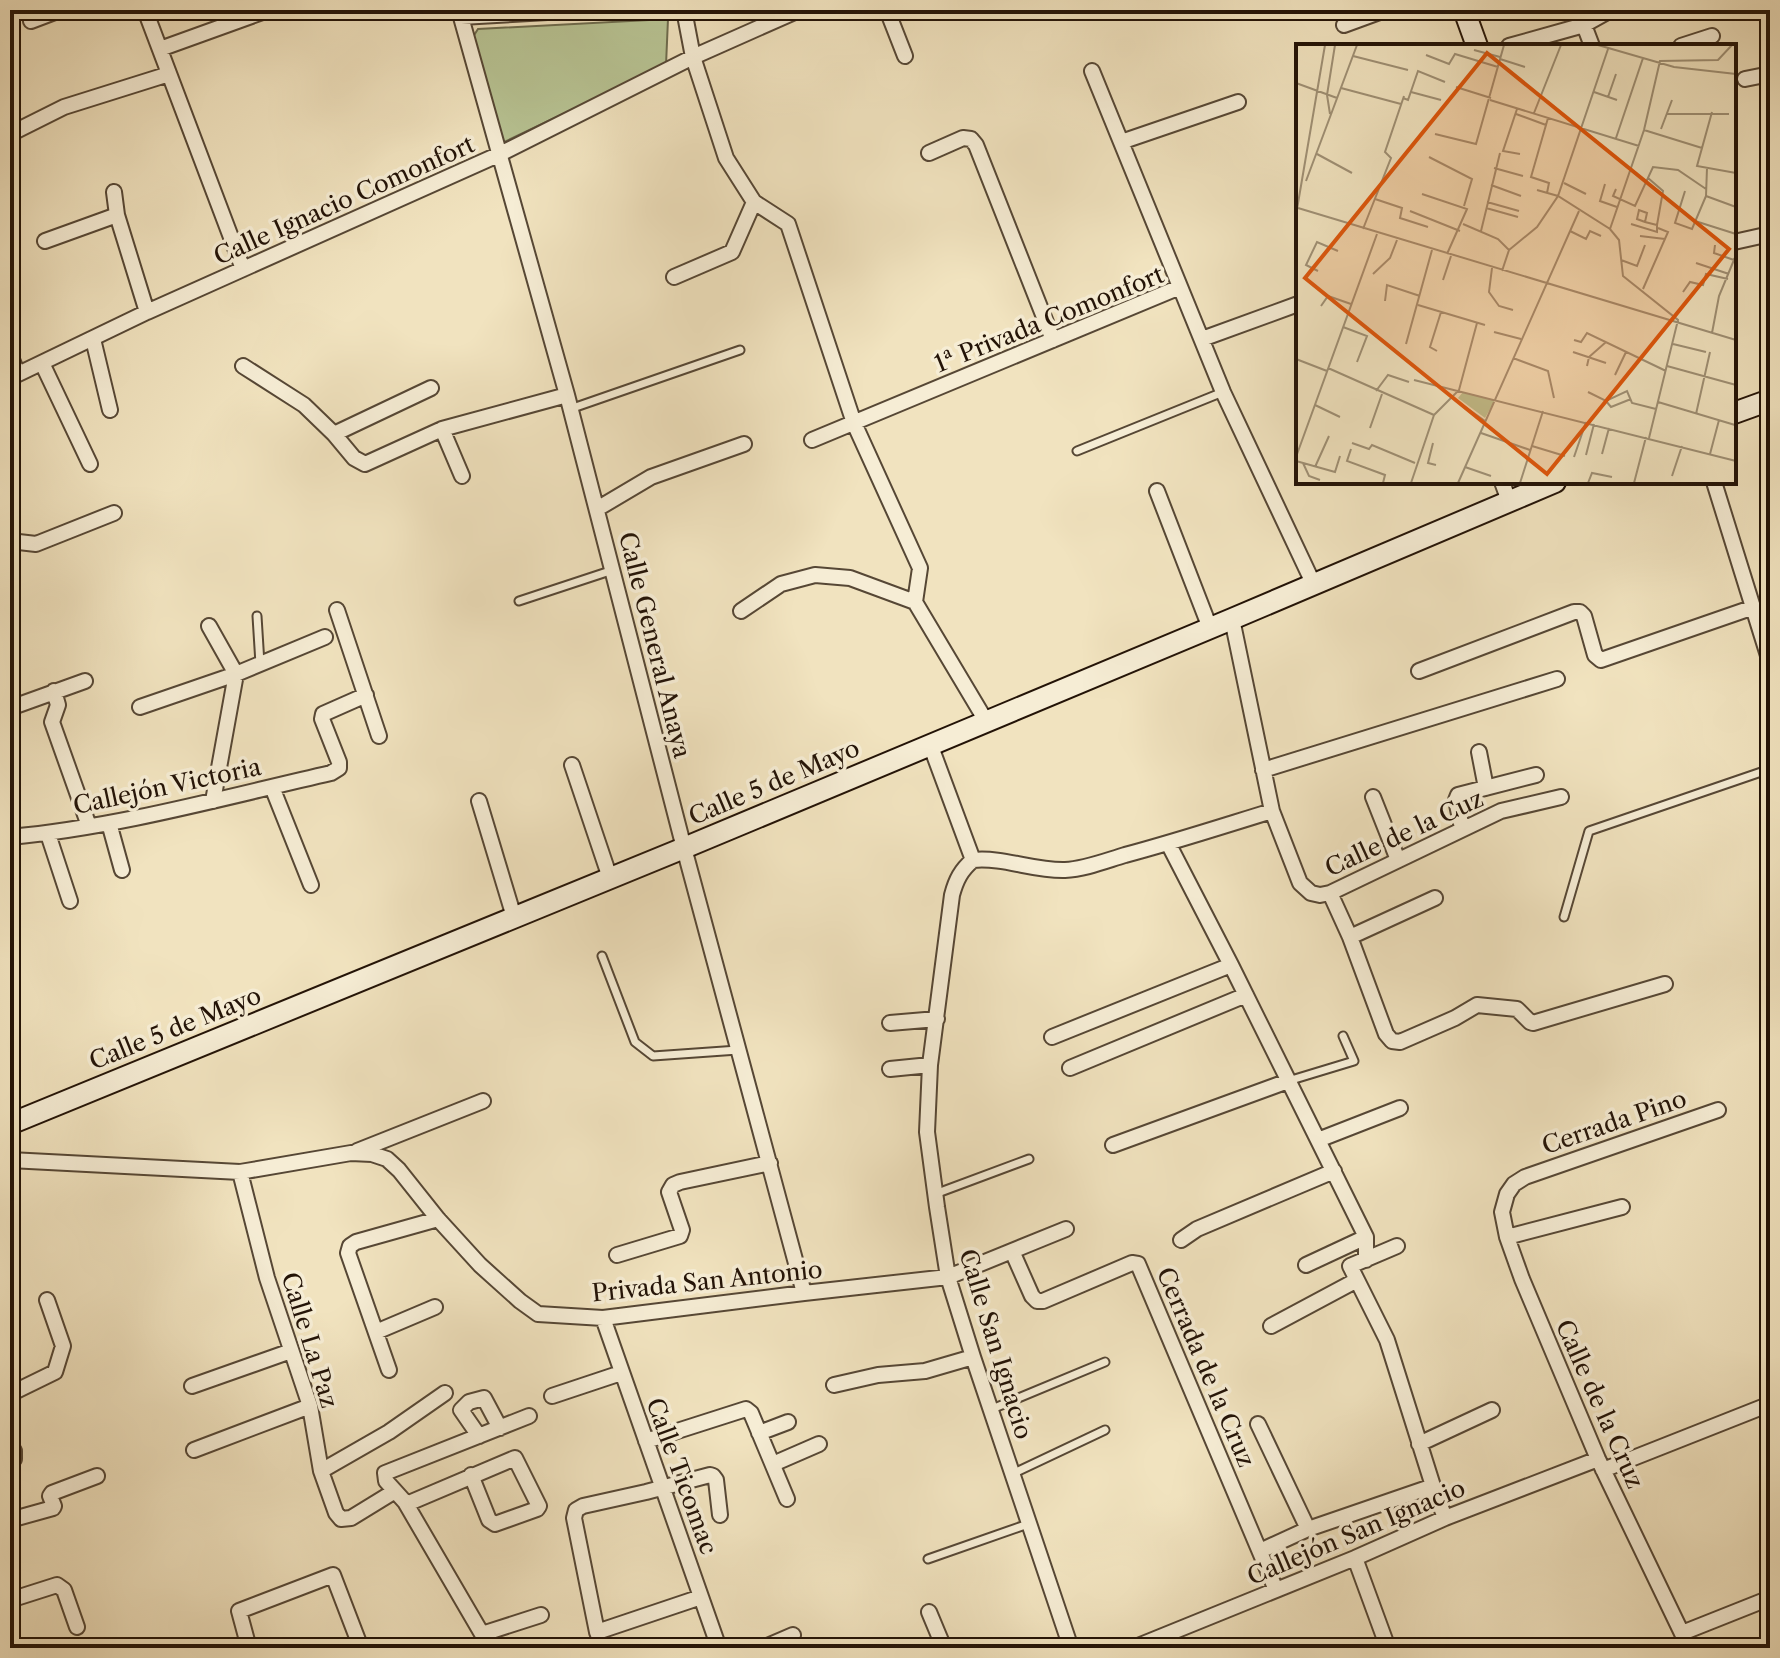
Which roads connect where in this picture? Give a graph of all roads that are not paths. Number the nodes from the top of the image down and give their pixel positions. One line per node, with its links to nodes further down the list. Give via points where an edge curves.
1 (60, 10): 12 (street)
2 (145, 10): 20 (street)
3 (268, 10): 20 (street)
4 (583, 10): 11 (street)
5 (684, 10): 22 (street)
6 (799, 10): 22 (street, Calle Ignacio Comonfort)
7 (887, 10): 21 (street)
8 (1385, 10): 13 (street)
9 (1464, 10): 16 (street)
10 (1611, 10): 14 (street)
11 (460, 13): 31 (street, Calle General Anaya)
12 (31, 21)
13 (1344, 25)
14 (1584, 25): 17 (street); 18 (street)
15 (1712, 36): 19 (street)
16 (1476, 44)
17 (1516, 44)
18 (1591, 44)
19 (1687, 44)
20 (160, 49): 24 (street)
21 (905, 56)
22 (693, 57): 31 (street, Calle Ignacio Comonfort); 33 (street, via 726,158)
23 (1092, 71): 29 (street)
24 (169, 74): 28 (street, via 64,107); 38 (street)
25 (1770, 74): 26 (street)
26 (1745, 79)
27 (1238, 102): 29 (street)
28 (10, 134)
29 (1121, 142): 40 (street)
30 (929, 153): 45 (street, via 963,138 976,145)
31 (500, 154): 38 (street, Calle Ignacio Comonfort); 54 (street, Calle General Anaya)
32 (114, 192): 34 (street)
33 (754, 202): 39 (street, via 732,252); 57 (street, via 788,224)
34 (117, 215): 36 (street); 42 (street)
35 (1770, 234): 37 (street)
36 (45, 241)
37 (1736, 242)
38 (243, 269): 42 (street, Calle Ignacio Comonfort)
39 (674, 277)
40 (1180, 287): 44 (street, 1ª Privada Comonfort); 45 (street, 1ª Privada Comonfort)
41 (1296, 305): 44 (street)
42 (147, 312): 43 (street, Calle Ignacio Comonfort)
43 (93, 339): 48 (street, Calle Ignacio Comonfort); 55 (street)
44 (1202, 339): 52 (street, 1ª Privada Comonfort)
45 (1053, 340): 57 (street, 1ª Privada Comonfort)
46 (740, 350): 54 (lane)
47 (10, 355): 50 (street)
48 (42, 363): 50 (street, Calle Ignacio Comonfort); 63 (street)
49 (243, 366): 59 (street, via 304,405)
50 (14, 376)
51 (431, 388): 59 (street)
52 (1223, 392): 62 (lane); 73 (street, 1ª Privada Comonfort)
53 (1770, 400): 56 (street)
54 (568, 402): 58 (street); 69 (street, Calle General Anaya)
55 (110, 410)
56 (1736, 412)
57 (854, 423): 60 (street, 1ª Privada Comonfort); 75 (street, via 920,568)
58 (442, 429): 59 (street, via 365,464); 64 (street)
59 (334, 434)
60 (812, 440)
61 (744, 444): 69 (street, via 651,477)
62 (1077, 451)
63 (90, 464)
64 (462, 476)
65 (1545, 484): 68 (street, Calle 5 de Mayo)
66 (1715, 484): 76 (street)
67 (1157, 491): 82 (street)
68 (1506, 492): 73 (street, Calle 5 de Mayo)
69 (597, 509): 72 (street, Calle General Anaya)
70 (114, 513): 71 (street, via 36,544)
71 (10, 541)
72 (613, 570): 74 (lane); 115 (street, Calle General Anaya)
73 (1314, 585): 80 (street, Calle 5 de Mayo)
74 (519, 601)
75 (915, 602): 78 (street, via 850,578 815,575 781,584); 94 (street)
76 (1754, 607): 84 (street); 86 (street, via 1601,660 1584,616 1574,612)
77 (337, 610): 91 (street)
78 (741, 611)
79 (257, 616): 85 (lane)
80 (1232, 619): 82 (street, Calle 5 de Mayo); 100 (street, Calle de la Cuz)
81 (209, 626): 87 (street)
82 (1210, 628): 94 (street, Calle 5 de Mayo)
83 (325, 637): 85 (street)
84 (1770, 662)
85 (260, 664): 87 (street)
86 (1419, 671)
87 (236, 674): 92 (street); 106 (street)
88 (1557, 679): 100 (street)
89 (85, 681): 90 (street)
90 (54, 691): 93 (street); 110 (street, via 58,705 52,722)
91 (366, 695): 95 (street); 102 (street, Callejón Victoria, via 323,714 339,768)
92 (140, 707)
93 (10, 708)
94 (986, 721): 96 (street, Calle 5 de Mayo)
95 (379, 736)
96 (930, 744): 115 (street, Calle 5 de Mayo); 116 (street)
97 (1479, 752): 103 (street)
98 (572, 765): 119 (street)
99 (1770, 769): 125 (lane, via 1589,831)
100 (1263, 770): 108 (street, Calle de la Cuz)
101 (1536, 775): 103 (street)
102 (272, 787): 106 (street, Callejón Victoria); 120 (street)
103 (1486, 788): 111 (street, via 1458,795)
104 (1373, 797): 117 (street)
105 (1561, 797): 111 (street, Calle de la Cuz, via 1501,811)
106 (213, 801): 109 (street, Callejón Victoria)
107 (479, 801): 124 (street)
108 (1272, 811): 114 (street); 121 (street, Calle de la Cuz, via 1300,883 1311,893)
109 (109, 823): 110 (street, Callejón Victoria); 118 (street)
110 (89, 826): 112 (street, Callejón Victoria)
111 (1462, 828): 117 (street, Calle de la Cuz)
112 (48, 834): 113 (street, Callejón Victoria); 123 (street)
113 (10, 837)
114 (1168, 843): 116 (street, via 1066,870); 128 (street)
115 (684, 848): 119 (street, Calle 5 de Mayo); 135 (street, Calle General Anaya)
116 (973, 860): 131 (street, Calle San Ignacio, via 957,878 952,895)
117 (1398, 860): 121 (street, Calle de la Cuz)
118 (122, 870)
119 (610, 878): 124 (street, Calle 5 de Mayo)
120 (311, 885)
121 (1330, 893): 126 (street)
122 (1435, 898): 126 (street)
123 (70, 901)
124 (514, 917): 143 (street, Calle 5 de Mayo)
125 (1564, 917)
126 (1350, 937): 129 (street, via 1392,1041 1400,1042 1477,1005 1521,1010 1533,1023)
127 (602, 956): 135 (lane, via 635,1042 653,1056)
128 (1231, 965): 130 (street); 134 (street)
129 (1665, 984)
130 (1246, 995): 137 (street); 139 (street)
131 (937, 1019): 132 (street); 136 (street, Calle San Ignacio)
132 (890, 1023)
133 (1343, 1036): 139 (lane, via 1354,1061)
134 (1052, 1037)
135 (740, 1050): 149 (street, Calle General Anaya)
136 (930, 1065): 138 (street); 153 (street, Calle San Ignacio, via 927,1132)
137 (1070, 1068)
138 (890, 1069)
139 (1288, 1081): 144 (street); 145 (street)
140 (483, 1101): 146 (street)
141 (1400, 1108): 144 (street)
142 (1718, 1110): 152 (street, Cerrada Pino)
143 (10, 1124)
144 (1318, 1140): 150 (street)
145 (1113, 1145)
146 (351, 1153): 151 (street, Privada San Antonio); 155 (street, Privada San Antonio, via 387,1159)
147 (1029, 1159): 153 (lane)
148 (10, 1160): 151 (street, Privada San Antonio)
149 (770, 1163): 162 (street, via 673,1185 669,1192 680,1236); 167 (street, Calle General Anaya)
150 (1334, 1171): 157 (street); 159 (street)
151 (240, 1172): 173 (street, Calle La Paz)
152 (1525, 1177): 158 (street, Calle de la Cruz, via 1507,1194 1502,1212)
153 (935, 1194): 165 (street, Calle San Ignacio)
154 (1622, 1207): 158 (street)
155 (438, 1219): 170 (street, Privada San Antonio, via 480,1265 538,1314); 172 (street, via 350,1246)
156 (1066, 1229): 161 (street, Privada San Antonio)
157 (1366, 1237): 163 (street); 164 (street)
158 (1507, 1237): 201 (street, Calle de la Cruz)
159 (1181, 1240)
160 (1397, 1246): 163 (street)
161 (1012, 1251): 165 (street, Privada San Antonio); 215 (street, Cerrada de la Cruz, via 1037,1301 1138,1264)
162 (617, 1255)
163 (1366, 1260): 166 (street, via 1350,1266)
164 (1306, 1265)
165 (948, 1277): 167 (street, Privada San Antonio); 174 (street, Calle San Ignacio)
166 (1357, 1280): 171 (street); 197 (street, via 1387,1340)
167 (804, 1293): 170 (street, Privada San Antonio)
168 (47, 1300): 181 (street, via 63,1346 55,1372)
169 (435, 1307): 172 (street)
170 (603, 1318): 177 (street, Calle Ticomac)
171 (1271, 1326)
172 (376, 1332): 176 (street)
173 (291, 1351): 179 (street); 184 (street, Calle La Paz)
174 (973, 1357): 178 (street, via 925,1371); 185 (street, Calle San Ignacio)
175 (1105, 1362): 185 (lane)
176 (389, 1370)
177 (621, 1373): 182 (street); 194 (street, Calle Ticomac)
178 (834, 1385)
179 (192, 1386)
180 (445, 1393): 202 (street)
181 (10, 1394)
182 (552, 1396)
183 (1770, 1404): 201 (street, Callejón San Ignacio)
184 (310, 1406): 198 (street); 202 (street, Calle La Paz)
185 (992, 1409): 203 (street, Calle San Ignacio)
186 (1492, 1410): 197 (street)
187 (529, 1416): 190 (street)
188 (788, 1422): 192 (street)
189 (1258, 1424): 214 (street)
190 (500, 1428): 193 (street); 193 (street, via 484,1398 469,1402 461,1410)
191 (1105, 1430): 203 (lane)
192 (759, 1433): 194 (street, via 751,1413 740,1409); 200 (street)
193 (479, 1436): 208 (street, via 385,1473)
194 (646, 1441): 207 (street, Calle Ticomac)
195 (10, 1444): 199 (street)
196 (819, 1444): 200 (street)
197 (1419, 1444): 206 (street)
198 (194, 1450)
199 (10, 1462)
200 (773, 1464): 209 (street)
201 (1600, 1465): 211 (street, Callejón San Ignacio); 226 (street, Calle de la Cruz)
202 (321, 1471): 208 (street, Calle La Paz, via 341,1519)
203 (1014, 1473): 213 (street, Calle San Ignacio)
204 (471, 1475): 204 (street, via 515,1458 539,1503 537,1509 495,1524); 208 (street, via 411,1502)
205 (97, 1476): 212 (street, via 50,1494 53,1508)
206 (1433, 1486): 211 (street); 214 (street)
207 (663, 1487): 210 (street, via 713,1476); 219 (street, Calle Ticomac); 225 (street, via 576,1510)
208 (400, 1496): 228 (street)
209 (787, 1499)
210 (720, 1515)
211 (1445, 1518): 216 (street, Callejón San Ignacio)
212 (10, 1520)
213 (1030, 1524): 217 (lane); 235 (street, Calle San Ignacio)
214 (1308, 1529): 215 (street)
215 (1260, 1551): 218 (street)
216 (1355, 1558): 218 (street, Callejón San Ignacio); 237 (street)
217 (928, 1559)
218 (1276, 1590): 236 (street, Callejón San Ignacio)
219 (701, 1597): 225 (street); 232 (street, Calle Ticomac)
220 (1770, 1598): 226 (street)
221 (10, 1600): 224 (street, via 57,1585 64,1590)
222 (929, 1612): 234 (street)
223 (541, 1615): 228 (street)
224 (77, 1627)
225 (597, 1632): 231 (street)
226 (1682, 1633): 238 (street, Calle de la Cruz)
227 (793, 1635): 233 (street)
228 (485, 1641)
229 (249, 1648): 230 (street, via 239,1611 333,1575)
230 (361, 1648)
231 (603, 1648)
232 (719, 1648)
233 (763, 1648)
234 (944, 1648)
235 (1071, 1648)
236 (1133, 1648)
237 (1388, 1648)
238 (1689, 1648)

